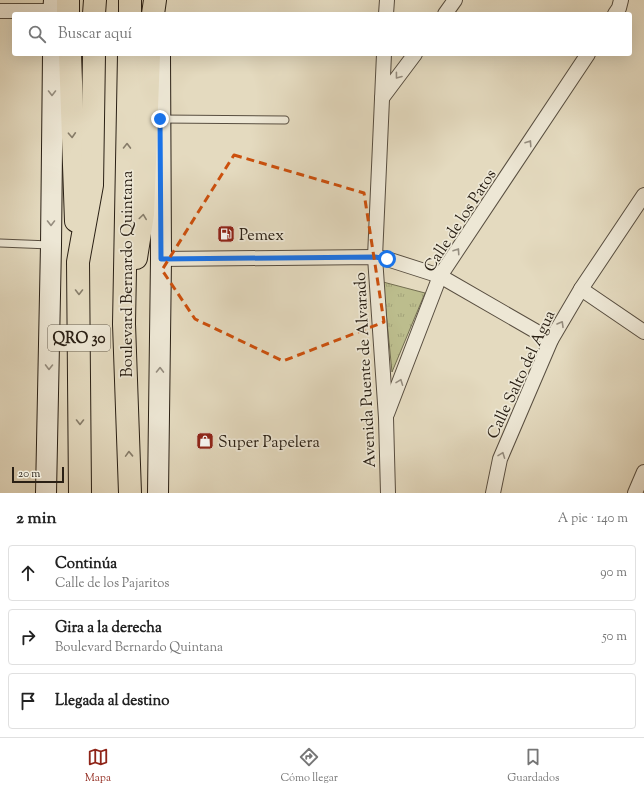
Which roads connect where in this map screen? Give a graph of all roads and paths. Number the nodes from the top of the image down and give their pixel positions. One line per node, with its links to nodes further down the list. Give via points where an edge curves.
1 (95, 0): 10 (highway)
2 (130, 0): 11 (highway)
3 (155, 0): 12 (highway)
4 (159, 0): 13 (main road)
5 (387, 0): 14 (street)
6 (455, 0): 15 (street)
7 (621, 0): 16 (street)
8 (59, 8): 9 (street)
9 (0, 10)
10 (94, 12)
11 (130, 12)
12 (153, 12)
13 (160, 12)
14 (386, 12)
15 (446, 12)
16 (616, 12)
17 (53, 56): 31 (main road, one-way to 31)
18 (70, 56): 34 (highway, one-way to 34)
19 (94, 56): 34 (highway, QRO 30, via 92,184)
20 (129, 56): 37 (highway, Boulevard Bernardo Quintana / QRO 30, one-way to 20)
21 (149, 56): 37 (highway, one-way to 21, via 143,214)
22 (160, 56): 27 (main road, Boulevard Bernardo Quintana)
23 (384, 56): 26 (street, Avenida Puente de Alvarado)
24 (414, 56): 26 (street, one-way to 26)
25 (587, 56): 35 (street, Calle de los Patos, one-way to 25)
26 (382, 98): 32 (street, Avenida Puente de Alvarado)
27 (160, 119): 28 (lane); 33 (main road, Boulevard Bernardo Quintana)
28 (285, 120)
29 (644, 195): 36 (street, Calle Salto del Agua)
30 (0, 243): 31 (lane)
31 (51, 245): 42 (main road, one-way to 42)
32 (375, 257): 33 (street); 35 (street); 40 (street, Avenida Puente de Alvarado)
33 (161, 259): 45 (main road, Boulevard Bernardo Quintana, one-way to 33)
34 (78, 262): 43 (highway, QRO 30, one-way to 43)
35 (440, 276): 39 (street); 40 (street, Calle de los Patos, one-way to 35)
36 (581, 289): 38 (street); 39 (street, Calle Salto del Agua, one-way to 36)
37 (124, 324): 44 (highway, Boulevard Bernardo Quintana / QRO 30, one-way to 37)
38 (644, 332)
39 (551, 340): 47 (street, Calle Salto del Agua, one-way to 39, via 500,459)
40 (386, 418): 46 (street, Avenida Puente de Alvarado)
41 (644, 472): 48 (street)
42 (46, 493)
43 (80, 493)
44 (130, 493)
45 (158, 493)
46 (388, 493)
47 (494, 493)
48 (635, 493)

